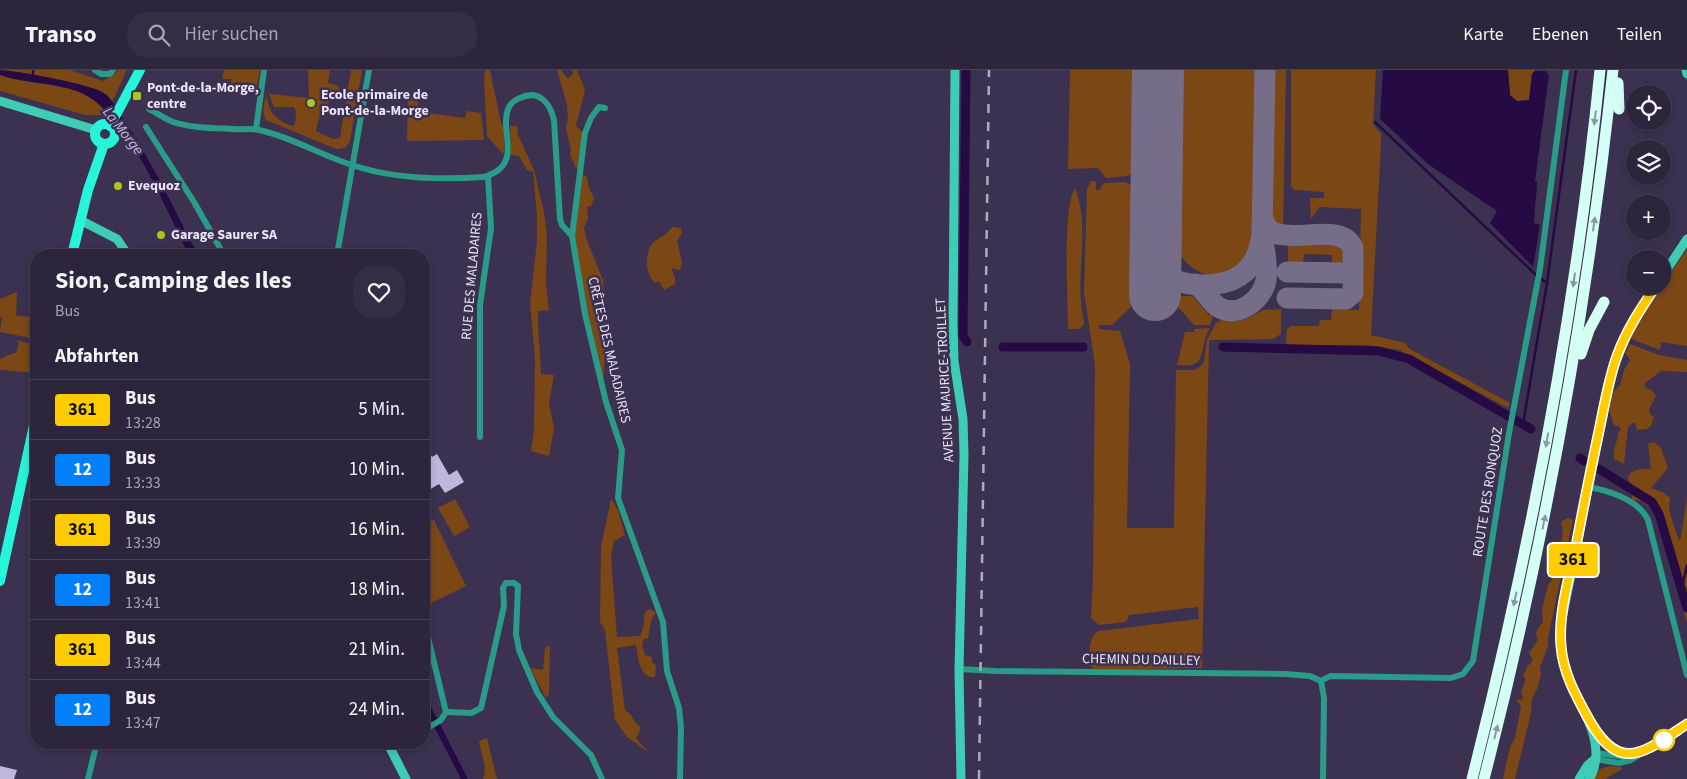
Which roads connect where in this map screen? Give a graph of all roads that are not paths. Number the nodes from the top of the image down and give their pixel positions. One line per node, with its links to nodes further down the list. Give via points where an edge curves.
1 (113, 70): 11 (street, via 110,74)
2 (140, 70): 17 (main road)
3 (264, 70): 19 (street)
4 (369, 70): 22 (street)
5 (955, 70): 40 (street, AVENUE MAURICE-TROILLET, via 953,338 964,455)
6 (1566, 70): 42 (street, ROUTE DES RONQUOZ, via 1540,269 1470,667 1451,678 1330,676)
7 (1600, 70): 57 (highway, one-way to 57, via 1577,261 1547,442)
8 (1613, 70): 34 (highway, one-way to 8, via 1591,251)
9 (1618, 70): 16 (highway)
10 (1686, 70): 12 (street)
11 (97, 71)
12 (1687, 74)
13 (0, 101): 20 (street)
14 (604, 108): 25 (street, CRÊTES DES MALADAIRES, via 599,107 585,133)
15 (149, 109): 19 (street, via 172,122)
16 (1619, 109)
17 (113, 121): 20 (main road); 21 (main road, via 113,139)
18 (146, 128): 29 (street)
19 (256, 129): 22 (street, via 280,135)
20 (96, 130): 21 (main road, via 96,139)
21 (104, 144): 24 (main road)
22 (352, 165): 23 (street, via 435,179); 30 (street)
23 (488, 176): 25 (street, via 503,167 508,157 509,106 526,95 546,101 554,120 560,219); 35 (street, RUE DES MALADAIRES, via 490,228 480,312)
24 (80, 220): 27 (main road); 28 (street, via 112,235)
25 (572, 236): 54 (street, CRÊTES DES MALADAIRES, via 585,314 606,402 622,450 618,498 663,622 667,671 679,708)
26 (1687, 239): 31 (street)
27 (73, 249)
28 (125, 249)
29 (221, 249)
30 (338, 249)
31 (1671, 263)
32 (1650, 295): 37 (street, via 1618,354)
33 (1604, 302): 34 (highway, via 1589,330)
34 (1566, 404): 58 (highway, one-way to 34, via 1525,609)
35 (480, 437)
36 (30, 444): 38 (main road)
37 (1588, 487): 41 (street, via 1613,494 1645,512); 45 (street, via 1566,596 1561,643 1570,683)
38 (0, 581)
39 (430, 646): 43 (street)
40 (959, 669): 42 (street, CHEMIN DU DAILLEY, via 1278,674 1307,675); 55 (street, AVENUE MAURICE-TROILLET)
41 (1687, 676)
42 (1321, 681): 56 (street, via 1324,698)
43 (446, 712): 46 (street, via 441,720); 53 (street, via 471,713 481,708 504,606 503,588 506,583 514,583 518,586 516,634 519,650 536,692 553,717 591,755)
44 (1687, 724): 49 (street)
45 (1592, 726): 49 (street, via 1614,750); 50 (street)
46 (430, 727)
47 (95, 749): 51 (street)
48 (390, 749): 52 (street)
49 (1640, 754): 50 (street, via 1619,763)
50 (1596, 756): 59 (street); 60 (street)
51 (88, 779)
52 (406, 779)
53 (602, 779)
54 (680, 779)
55 (960, 779)
56 (1323, 779)
57 (1472, 779)
58 (1484, 779)
59 (1579, 779)
60 (1589, 779)

